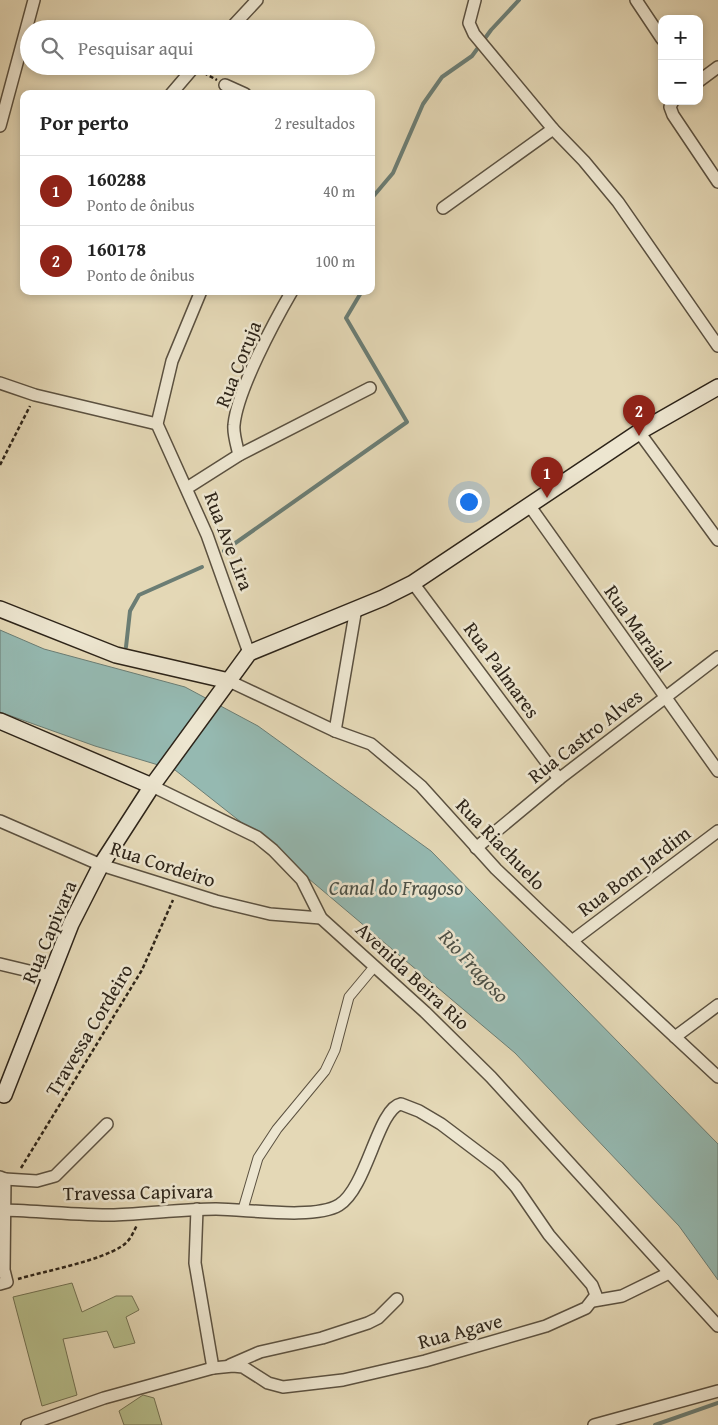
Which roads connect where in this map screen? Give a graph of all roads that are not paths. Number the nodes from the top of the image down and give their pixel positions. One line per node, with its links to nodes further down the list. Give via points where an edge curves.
1 (34, 0): 5 (street)
2 (257, 0): 6 (street)
3 (475, 0): 17 (street, via 470,23 475,36)
4 (636, 0): 7 (street)
5 (28, 20)
6 (238, 20)
7 (658, 33)
8 (20, 50): 16 (street)
9 (718, 67): 11 (street)
10 (188, 75): 13 (street)
11 (703, 78)
12 (225, 85): 14 (street)
13 (175, 90)
14 (236, 90)
15 (671, 105): 18 (street, via 673,115)
16 (0, 122)
17 (553, 129): 19 (street); 22 (street, via 618,202)
18 (718, 182)
19 (443, 208)
20 (199, 295): 26 (street, via 172,361)
21 (290, 295): 28 (street, Rua Coruja, via 240,399 234,426)
22 (718, 346)
23 (0, 383): 26 (street, via 35,395)
24 (718, 387): 27 (main road)
25 (370, 388): 28 (street)
26 (157, 424): 29 (street, Rua Ave Lira)
27 (638, 432): 30 (main road); 31 (street)
28 (239, 455): 29 (street)
29 (187, 488): 35 (street, Rua Ave Lira, via 216,558)
30 (529, 505): 32 (main road); 38 (street, Rua Maraial)
31 (718, 540)
32 (413, 583): 33 (main road); 42 (street, Rua Palmares)
33 (356, 608): 35 (main road); 40 (street)
34 (0, 609): 37 (main road, via 116,655)
35 (248, 653): 37 (main road)
36 (718, 657): 38 (street, Rua Castro Alves)
37 (226, 685): 40 (street, Rua Riachuelo); 43 (main road)
38 (664, 698): 41 (street, Rua Maraial); 42 (street, Rua Castro Alves)
39 (0, 721): 43 (main road, Avenida Beira Rio)
40 (335, 731): 46 (street, Rua Riachuelo, via 371,744 406,772)
41 (718, 771)
42 (559, 780): 46 (street, Rua Castro Alves)
43 (152, 786): 47 (main road, Rua Capivara); 48 (street, Avenida Beira Rio, via 258,837 302,880)
44 (0, 821): 47 (street, Rua Cordeiro)
45 (718, 831): 49 (street, Rua Bom Jardim)
46 (476, 848): 49 (street, Rua Riachuelo)
47 (102, 865): 48 (street, Rua Cordeiro, via 247,910); 52 (main road, Rua Capivara)
48 (321, 918): 51 (street, Avenida Beira Rio)
49 (572, 941): 54 (street, Rua Riachuelo)
50 (0, 964): 52 (street)
51 (374, 967): 60 (street, via 349,997 335,1050 324,1070 258,1158); 62 (street, Avenida Beira Rio, via 491,1078)
52 (50, 976): 56 (main road, Rua Capivara)
53 (718, 1004): 54 (street)
54 (675, 1037): 55 (street, Rua Riachuelo)
55 (718, 1077)
56 (1, 1097)
57 (108, 1124): 58 (street, via 56,1176 37,1181)
58 (6, 1179): 61 (street)
59 (197, 1209): 60 (street, Travessa Capivara); 61 (street, Travessa Capivara, via 113,1215); 68 (street, via 195,1263)
60 (243, 1209): 65 (street, Travessa Capivara, via 314,1212 326,1211 342,1203 358,1182 381,1128 394,1107 400,1104 409,1106 441,1124 498,1167 592,1285 596,1295)
61 (4, 1210): 63 (street)
62 (669, 1273): 65 (street, via 622,1296); 66 (street, Avenida Beira Rio)
63 (3, 1283)
64 (397, 1299): 67 (street, via 378,1318 368,1323 322,1338 260,1352)
65 (593, 1301): 67 (street, Rua Agave, via 577,1314 546,1326 425,1361 343,1380 283,1387 268,1383 238,1366)
66 (718, 1326)
67 (227, 1367): 68 (street, Rua Agave)
68 (214, 1368): 70 (street, Rua Agave, via 104,1398)
69 (718, 1391): 71 (street)
70 (28, 1425)
71 (594, 1425)

